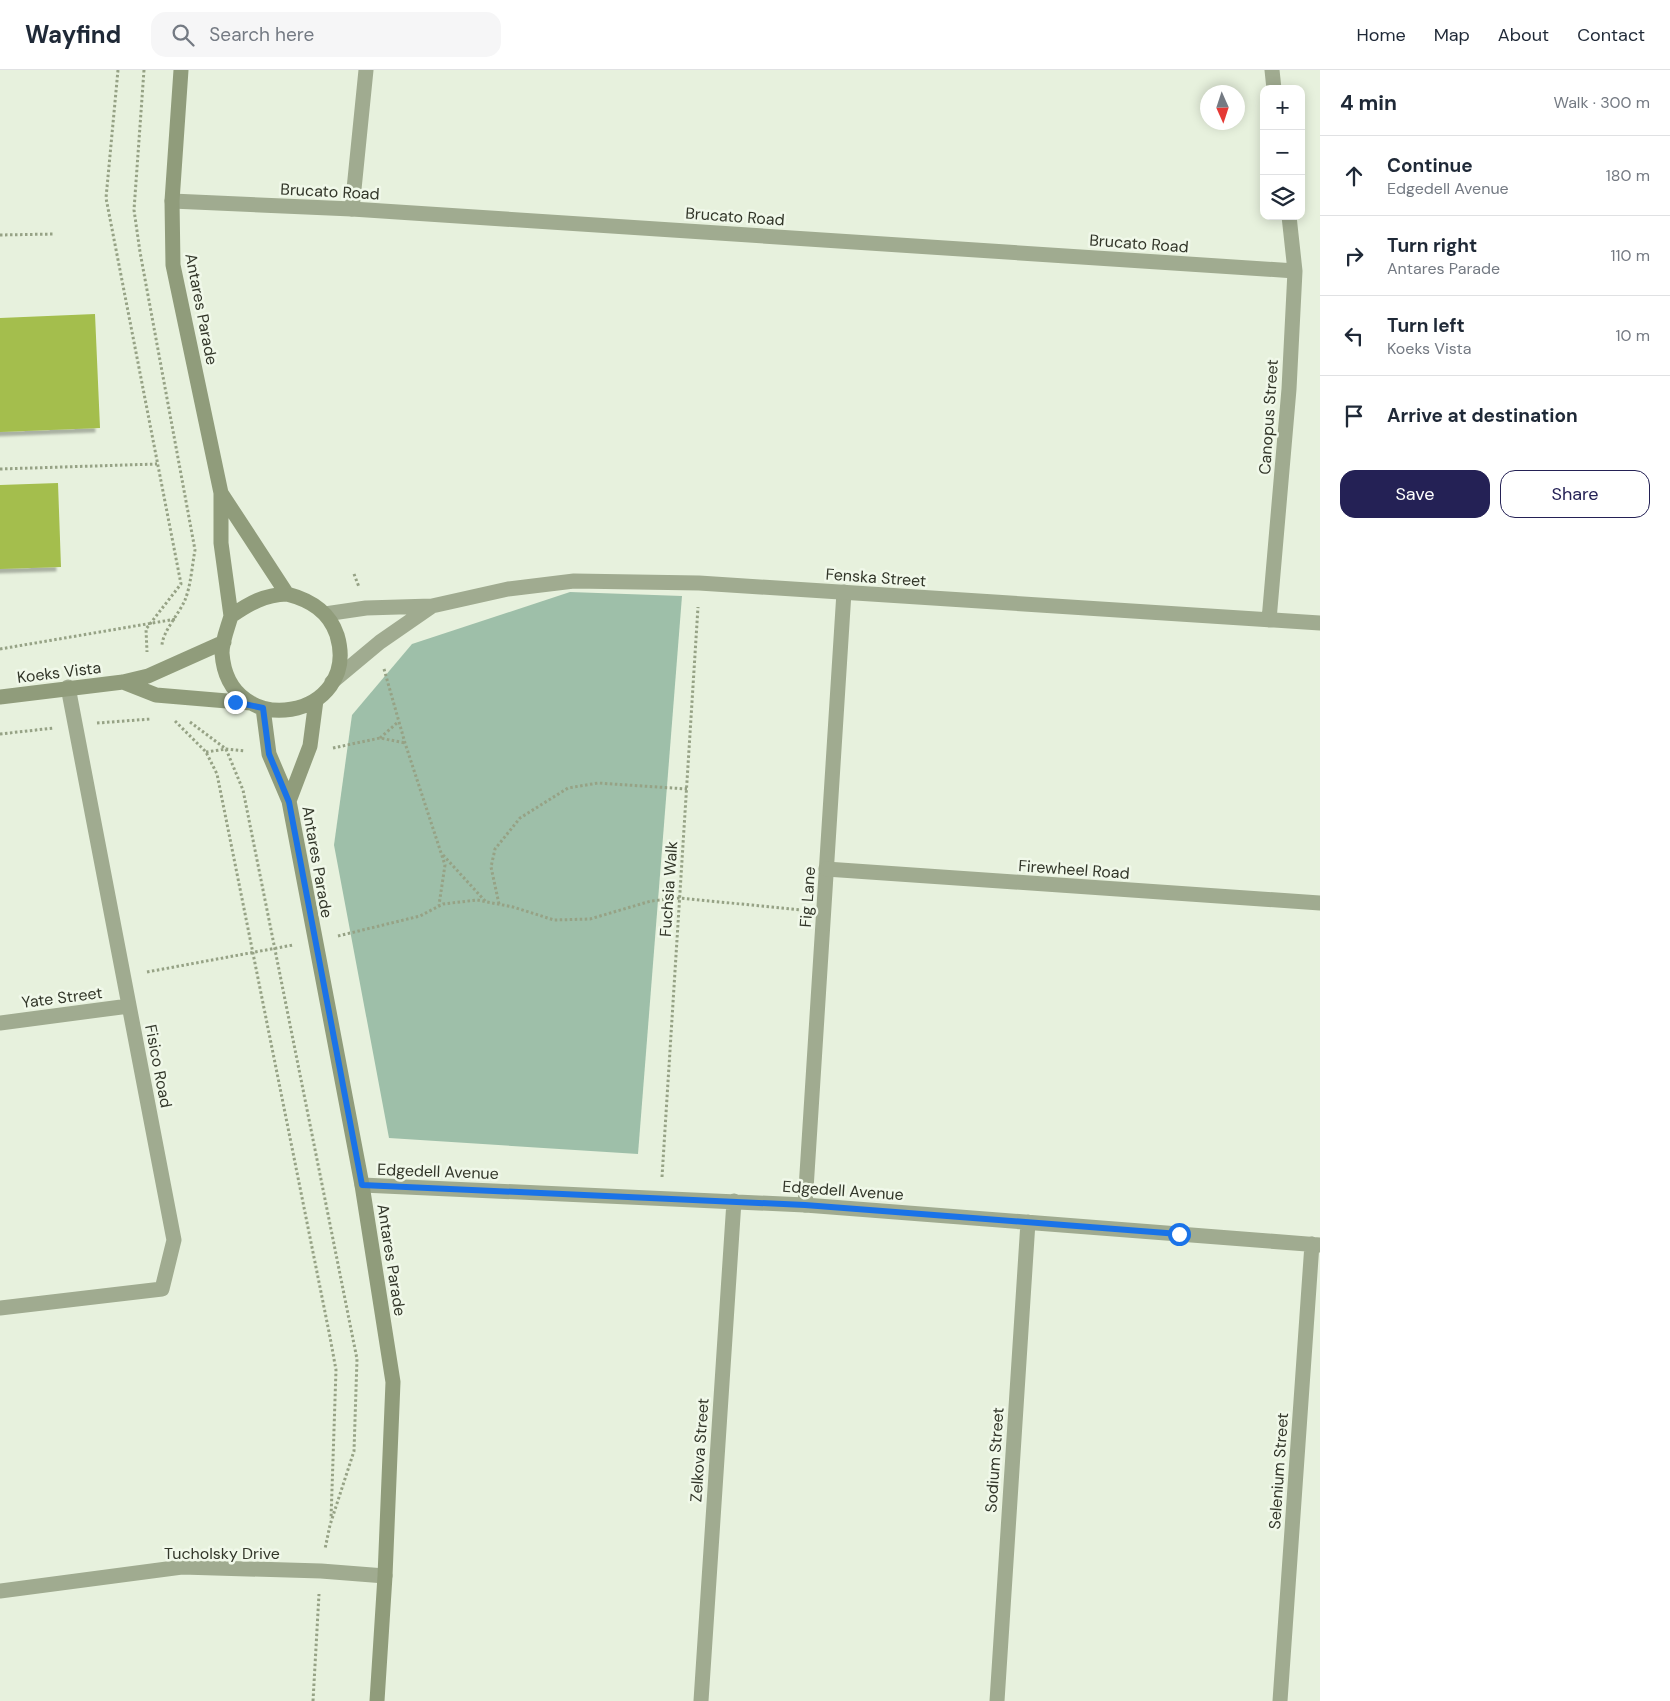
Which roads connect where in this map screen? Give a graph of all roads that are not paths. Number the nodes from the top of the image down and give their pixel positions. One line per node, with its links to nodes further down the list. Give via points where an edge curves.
1 (181, 70): 5 (street, Antares Parade)
2 (366, 70): 6 (street)
3 (1272, 70): 4 (street)
4 (1274, 85)
5 (172, 201): 6 (street, Brucato Road); 9 (street, Antares Parade, via 173,265)
6 (352, 209): 8 (street, Brucato Road)
7 (1289, 220): 8 (street, Canopus Street)
8 (1295, 271): 15 (street, Canopus Street, via 1289,389)
9 (221, 493): 11 (street, Antares Parade); 14 (street, Antares Parade, via 221,543)
10 (844, 592): 12 (street, Fenska Street, via 700,582 574,582 508,589); 15 (street, Fenska Street); 25 (street, Fig Lane)
11 (287, 594): 13 (street, Koeks Vista, via 304,599); 14 (street, Koeks Vista, via 254,600)
12 (432, 606): 13 (street, via 366,608); 19 (street, via 380,642)
13 (325, 614): 19 (street, Koeks Vista, via 334,626 340,646 338,668)
14 (231, 616): 17 (street)
15 (1269, 620): 16 (street, Fenska Street)
16 (1320, 623)
17 (224, 642): 18 (street, Koeks Vista, via 148,676); 23 (street, via 222,651 226,675 240,695)
18 (123, 682): 20 (street, Koeks Vista); 23 (street, Koeks Vista, via 163,695)
19 (332, 682): 22 (street, Koeks Vista)
20 (68, 688): 21 (street, Koeks Vista); 27 (street, Fisico Road)
21 (0, 696)
22 (316, 700): 23 (street, Koeks Vista, via 295,710 272,711); 24 (street, Antares Parade, via 310,746)
23 (257, 705): 24 (street, Antares Parade, via 269,754)
24 (289, 802): 29 (street, Antares Parade)
25 (826, 870): 26 (street, Firewheel Road); 31 (street, Fig Lane)
26 (1320, 904)
27 (130, 1006): 28 (street, Yate Street); 34 (street, Fisico Road, via 174,1240 162,1289)
28 (0, 1023)
29 (362, 1185): 30 (street, Edgedell Avenue); 35 (street, Antares Parade, via 393,1382)
30 (734, 1201): 31 (street, Edgedell Avenue); 38 (street, Zelkova Street)
31 (805, 1205): 32 (street, Edgedell Avenue)
32 (1028, 1222): 33 (street, Edgedell Avenue); 39 (street, Sodium Street)
33 (1316, 1245): 40 (street, Selenium Street)
34 (0, 1308)
35 (386, 1576): 36 (street, Tucholsky Drive, via 182,1567); 37 (street, Antares Parade)
36 (0, 1591)
37 (377, 1701)
38 (701, 1701)
39 (997, 1701)
40 (1280, 1701)

